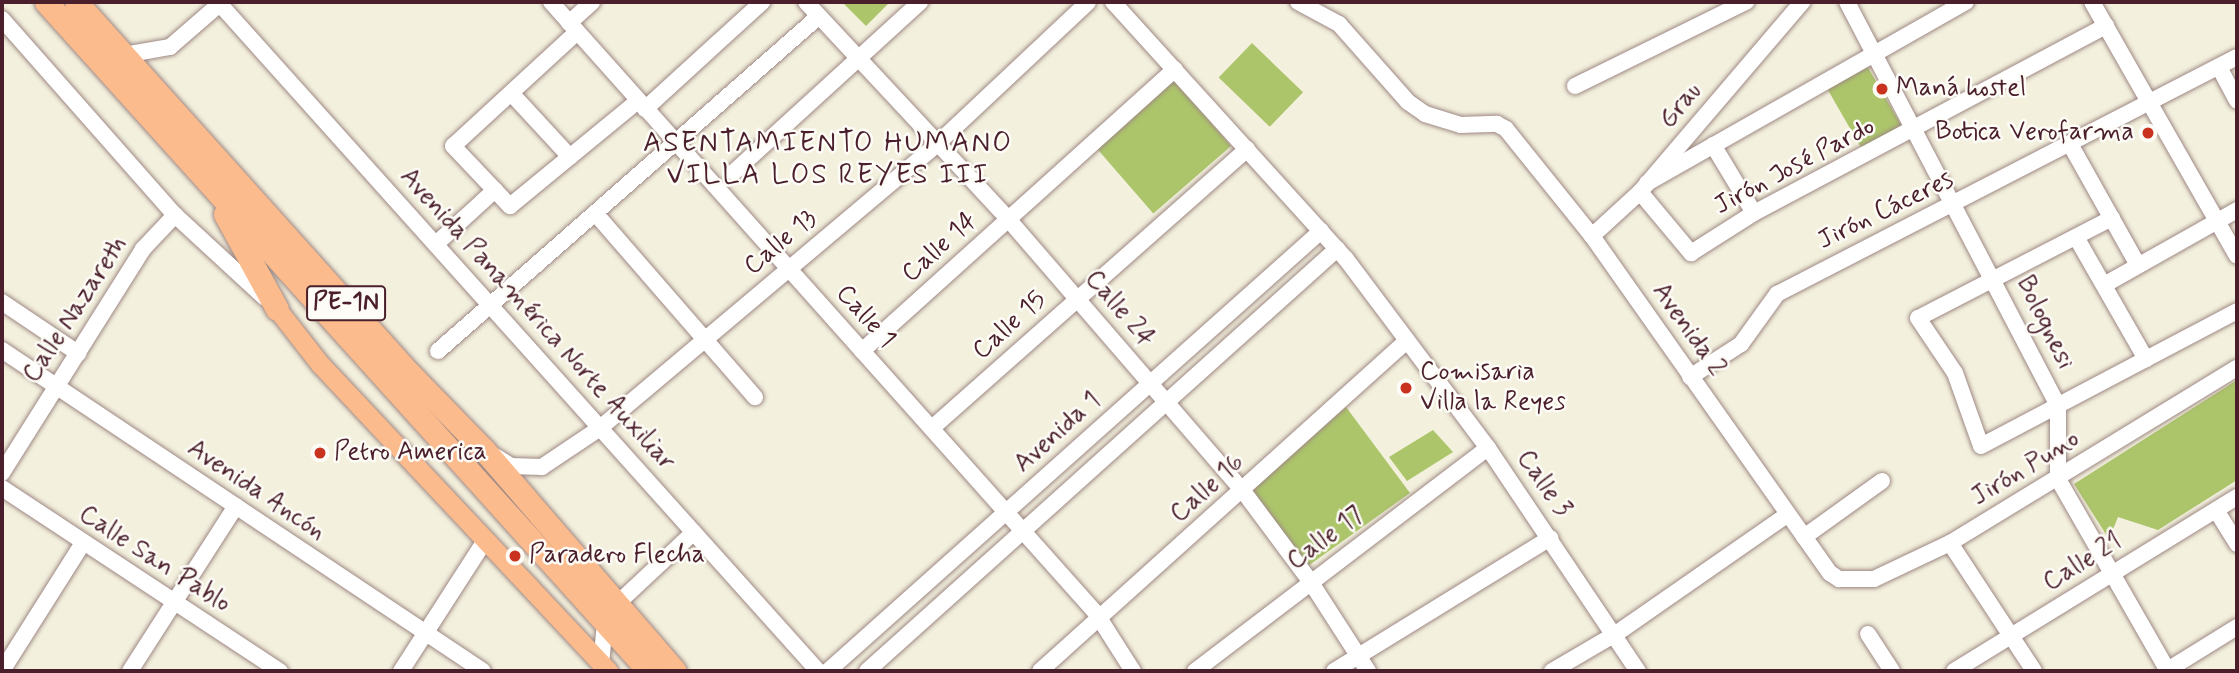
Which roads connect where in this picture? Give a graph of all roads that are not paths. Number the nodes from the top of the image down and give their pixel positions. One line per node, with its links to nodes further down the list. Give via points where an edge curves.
1 (46, 2): 40 (highway, PE-1N)
2 (76, 2): 22 (highway, PE-1N)
3 (220, 2): 22 (street, via 170,47); 54 (street, Avenida Panamérica Norte Auxiliar)
4 (551, 2): 20 (street, Calle 1)
5 (592, 2): 20 (street)
6 (762, 2): 31 (street)
7 (806, 2): 17 (street, Calle 24)
8 (920, 2): 23 (street)
9 (1088, 2): 34 (street, Calle 13)
10 (1113, 2): 26 (street, Calle 3)
11 (1298, 2): 52 (street, Avenida 2, via 1339,23 1408,102 1425,114 1460,125 1497,124 1506,129)
12 (1746, 2): 27 (street)
13 (1802, 2): 41 (street, Grau)
14 (1847, 2): 21 (street, Bolognesi)
15 (1966, 2): 21 (street)
16 (2092, 2): 19 (street)
17 (819, 16): 23 (street, Calle 24); 33 (street)
18 (2, 19): 47 (street)
19 (2106, 26): 30 (street); 32 (street, Jirón José Pardo)
20 (573, 28): 28 (street); 31 (street, Calle 1)
21 (1875, 52): 32 (street, Bolognesi); 36 (street)
22 (124, 55): 83 (highway, PE-1N)
23 (858, 57): 34 (street, Calle 24); 39 (street)
24 (2237, 57): 25 (street, Jirón Cáceres)
25 (2219, 67): 29 (street); 30 (street, Jirón Cáceres)
26 (1175, 69): 37 (street, Calle 3); 49 (street, Calle 14)
27 (1575, 86)
28 (511, 93): 38 (street); 42 (street, via 453,146)
29 (2237, 101)
30 (2150, 103): 35 (street, Jirón Cáceres); 50 (street)
31 (641, 105): 33 (street, Calle 1); 38 (street)
32 (1917, 130): 43 (street, Bolognesi); 46 (street, Jirón José Pardo)
33 (675, 143): 45 (street); 58 (street, Calle 1)
34 (937, 144): 49 (street, Calle 24); 58 (street, Calle 13)
35 (2070, 144): 43 (street, Jirón Cáceres); 48 (street)
36 (1713, 145): 41 (street); 46 (street)
37 (1247, 149): 51 (street, Calle 3); 61 (street, Calle 15)
38 (570, 157): 42 (street, via 510,206)
39 (734, 172)
40 (207, 181): 64 (highway); 106 (highway, PE-1N)
41 (1644, 187): 46 (street, Jirón José Pardo, via 1691,253); 52 (street, Grau)
42 (495, 190): 54 (street)
43 (1954, 204): 59 (street, Bolognesi); 74 (street, Jirón Cáceres, via 1777,294 1741,344)
44 (2237, 210): 50 (street)
45 (595, 213): 63 (street); 66 (street)
46 (1754, 213)
47 (175, 215): 64 (street); 71 (street, Calle Nazareth, via 143,249)
48 (2112, 218): 53 (street); 57 (street)
49 (1009, 220): 61 (street, Calle 24); 70 (street, Calle 14)
50 (2217, 220): 56 (street); 57 (street)
51 (1321, 232): 55 (street, Calle 3); 75 (street, Avenida 1)
52 (1591, 236): 74 (street, Avenida 2)
53 (2076, 237): 59 (street); 60 (street)
54 (436, 244): 63 (street, Avenida Panamérica Norte Auxiliar)
55 (1336, 249): 67 (street, Calle 3); 78 (street, Avenida 1)
56 (2237, 256)
57 (2138, 265): 60 (street)
58 (789, 269): 66 (street, Calle 13); 70 (street, Calle 1)
59 (1996, 281): 79 (street, Bolognesi); 79 (street, via 1917,318 1955,373 1981,446)
60 (2104, 285): 72 (street)
61 (1077, 299): 75 (street, Calle 24); 81 (street, Calle 15)
62 (2, 302): 71 (street)
63 (490, 306): 69 (street); 80 (street, Avenida Panamérica Norte Auxiliar)
64 (278, 309): 98 (main road, via 320,364)
65 (2237, 311): 72 (street)
66 (705, 340): 77 (street); 80 (street, Calle 13)
67 (1407, 340): 82 (street, Calle 3); 88 (street, Calle 16)
68 (2, 350): 76 (street, Avenida Ancón)
69 (438, 351)
70 (862, 351): 81 (street, Calle 1)
71 (78, 353): 76 (street, Calle Nazareth)
72 (2146, 359): 79 (street)
73 (2237, 368): 85 (street, Jirón Puno)
74 (1690, 377): 93 (street, Avenida 2)
75 (1151, 383): 78 (street, Calle 24); 92 (street, Avenida 1)
76 (55, 386): 84 (street, Calle Nazareth); 90 (street, Avenida Ancón)
77 (755, 397)
78 (1167, 401): 88 (street, Calle 24); 95 (street, Avenida 1)
79 (2057, 406): 85 (street, Bolognesi)
80 (600, 428): 83 (street, Calle 13, via 552,462 532,469 511,466); 94 (street, Avenida Panamérica Norte Auxiliar)
81 (932, 428): 92 (street, Calle 1)
82 (1488, 447): 97 (street, Calle 3); 104 (street, Calle 17)
83 (484, 450): 106 (highway, PE-1N)
84 (2, 473)
85 (2058, 479): 100 (street, Jirón Puno); 103 (street, Bolognesi)
86 (1882, 481): 96 (street)
87 (2, 488): 99 (street, Calle San Pablo)
88 (1243, 491): 104 (street, Calle 24); 107 (street, Calle 16)
89 (2237, 497): 91 (street, Calle 21)
90 (236, 506): 105 (street); 110 (street, Avenida Ancón)
91 (2216, 510): 101 (street); 103 (street, Calle 21)
92 (1004, 513): 95 (street, Calle 1); 123 (street, Avenida 1)
93 (1788, 514): 96 (street, Avenida 2); 109 (street)
94 (694, 532): 106 (street); 122 (street, Avenida Panamérica Norte Auxiliar)
95 (1022, 534): 107 (street, Calle 1); 124 (street, Avenida 1)
96 (1804, 537): 102 (street, Avenida 2)
97 (1550, 538): 109 (street, Calle 3); 113 (street)
98 (484, 542): 110 (street); 114 (main road)
99 (83, 543): 105 (street, Calle San Pablo); 115 (street)
100 (1950, 543): 102 (street, Jirón Puno, via 1874,579 1852,582); 112 (street)
101 (2237, 544)
102 (1830, 573)
103 (2110, 575): 112 (street, Calle 21); 135 (street, Bolognesi)
104 (1310, 581): 113 (street, Calle 24); 127 (street, Calle 17)
105 (175, 603): 116 (street); 117 (street, Calle San Pablo)
106 (611, 613): 114 (street); 120 (highway, PE-1N); 121 (highway, PE-1N)
107 (1100, 618): 125 (street, Calle 16); 126 (street, Calle 1)
108 (2237, 627): 135 (street)
109 (1616, 633): 130 (street); 131 (street, Calle 3)
110 (425, 634): 118 (street); 119 (street, Avenida Ancón)
111 (1868, 634): 132 (street)
112 (2011, 636): 133 (street, Calle 21); 134 (street)
113 (1358, 656): 128 (street); 129 (street, Calle 24)
114 (604, 668)
115 (2, 671)
116 (130, 671)
117 (279, 671)
118 (401, 671)
119 (483, 671)
120 (649, 671)
121 (675, 671)
122 (818, 671)
123 (828, 671)
124 (867, 671)
125 (1040, 671)
126 (1133, 671)
127 (1195, 671)
128 (1334, 671)
129 (1368, 671)
130 (1552, 671)
131 (1638, 671)
132 (1892, 671)
133 (1954, 671)
134 (2034, 671)
135 (2167, 671)

